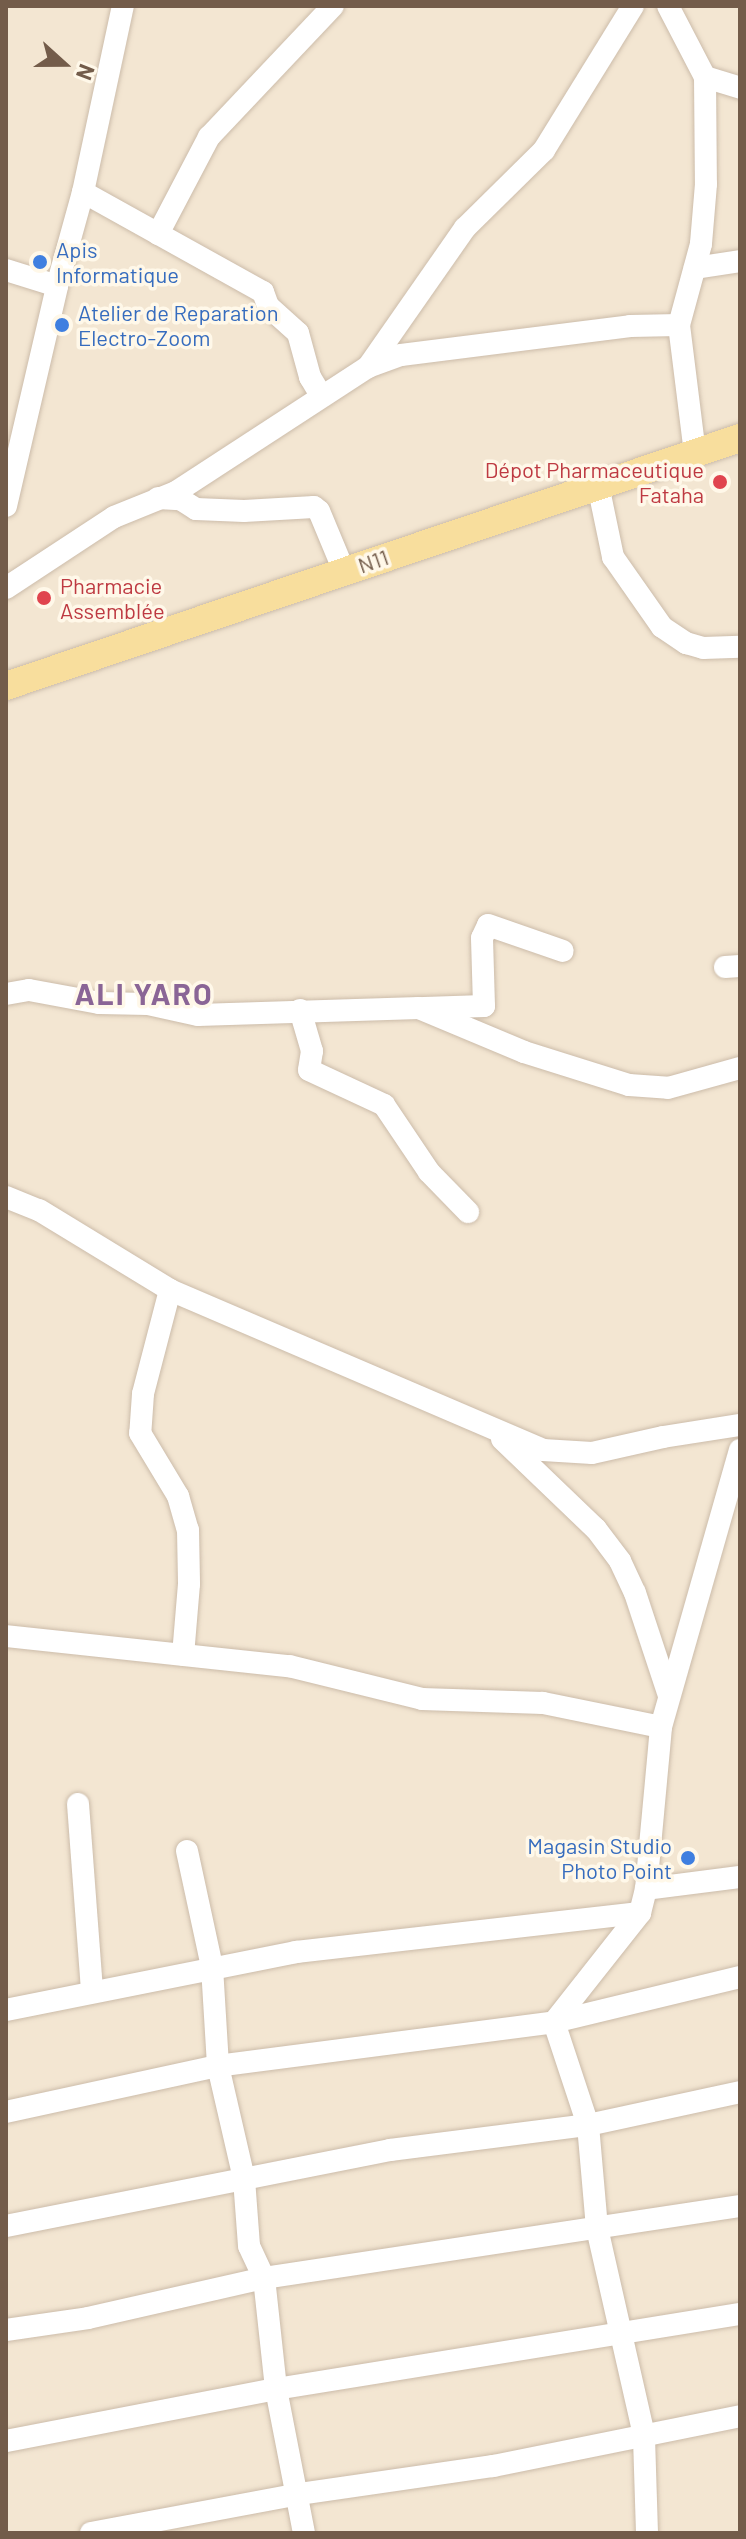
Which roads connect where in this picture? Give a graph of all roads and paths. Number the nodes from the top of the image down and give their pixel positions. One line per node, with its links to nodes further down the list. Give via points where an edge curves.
1 (123, 6): 7 (street)
2 (333, 6): 8 (street, via 209,137)
3 (633, 6): 14 (street, via 544,150 465,228)
4 (668, 6): 5 (street)
5 (705, 77): 6 (street); 10 (street, via 706,184)
6 (740, 88)
7 (83, 192): 8 (street); 12 (street)
8 (158, 234): 15 (street, via 263,292 268,306 298,333 310,377)
9 (740, 261): 10 (street)
10 (695, 268): 13 (street)
11 (6, 270): 12 (street)
12 (57, 286): 19 (street)
13 (679, 325): 14 (street, via 630,326 401,355); 17 (street)
14 (368, 367): 15 (street)
15 (321, 395): 20 (street, via 176,492)
16 (740, 438): 17 (main road, N11)
17 (695, 453): 18 (main road, N11)
18 (598, 485): 21 (main road, N11); 23 (street, via 613,557 662,627 703,648)
19 (7, 497)
20 (157, 498): 21 (street, via 180,499 196,509 314,507); 22 (street, via 114,517)
21 (344, 571): 24 (main road, N11)
22 (6, 588)
23 (740, 647)
24 (6, 686)
25 (563, 951): 27 (street, via 488,925 482,938 484,1006)
26 (6, 994): 28 (street, via 29,990 198,1015)
27 (419, 1008): 28 (street); 29 (street, via 524,1052 629,1085 668,1088)
28 (300, 1010): 31 (street, via 312,1051 309,1070 384,1105 429,1172)
29 (740, 1068)
30 (6, 1197): 32 (street, via 39,1210)
31 (468, 1212)
32 (170, 1290): 34 (street); 37 (street, via 143,1394 140,1433 178,1496 188,1530)
33 (740, 1425): 34 (street, via 592,1453 543,1450)
34 (494, 1431): 38 (street, via 596,1529 620,1561)
35 (740, 1450): 38 (street)
36 (6, 1636): 37 (street)
37 (183, 1655): 39 (street, via 289,1666 422,1699 543,1703)
38 (668, 1693): 39 (street)
39 (661, 1727): 43 (street)
40 (78, 1804): 47 (street)
41 (187, 1851): 45 (street)
42 (740, 1877): 43 (street)
43 (646, 1889): 44 (street)
44 (640, 1913): 45 (street, via 296,1952); 49 (street)
45 (212, 1967): 47 (street); 50 (street)
46 (740, 1977): 49 (street)
47 (92, 1991): 48 (street)
48 (6, 2010)
49 (554, 2022): 50 (street); 53 (street)
50 (218, 2066): 52 (street); 54 (street)
51 (740, 2092): 53 (street)
52 (6, 2112)
53 (588, 2125): 54 (street, via 390,2150); 57 (street)
54 (244, 2179): 56 (street); 58 (street, via 249,2246)
55 (740, 2206): 57 (street)
56 (6, 2226)
57 (597, 2228): 58 (street); 61 (street)
58 (264, 2278): 60 (street, via 88,2318); 62 (street)
59 (740, 2314): 61 (street)
60 (6, 2330)
61 (619, 2332): 62 (street); 64 (street)
62 (276, 2389): 65 (street); 66 (street)
63 (740, 2416): 64 (street)
64 (644, 2435): 66 (street, via 493,2466); 69 (street)
65 (6, 2441)
66 (299, 2494): 67 (street); 68 (street)
67 (91, 2533)
68 (304, 2533)
69 (647, 2533)

